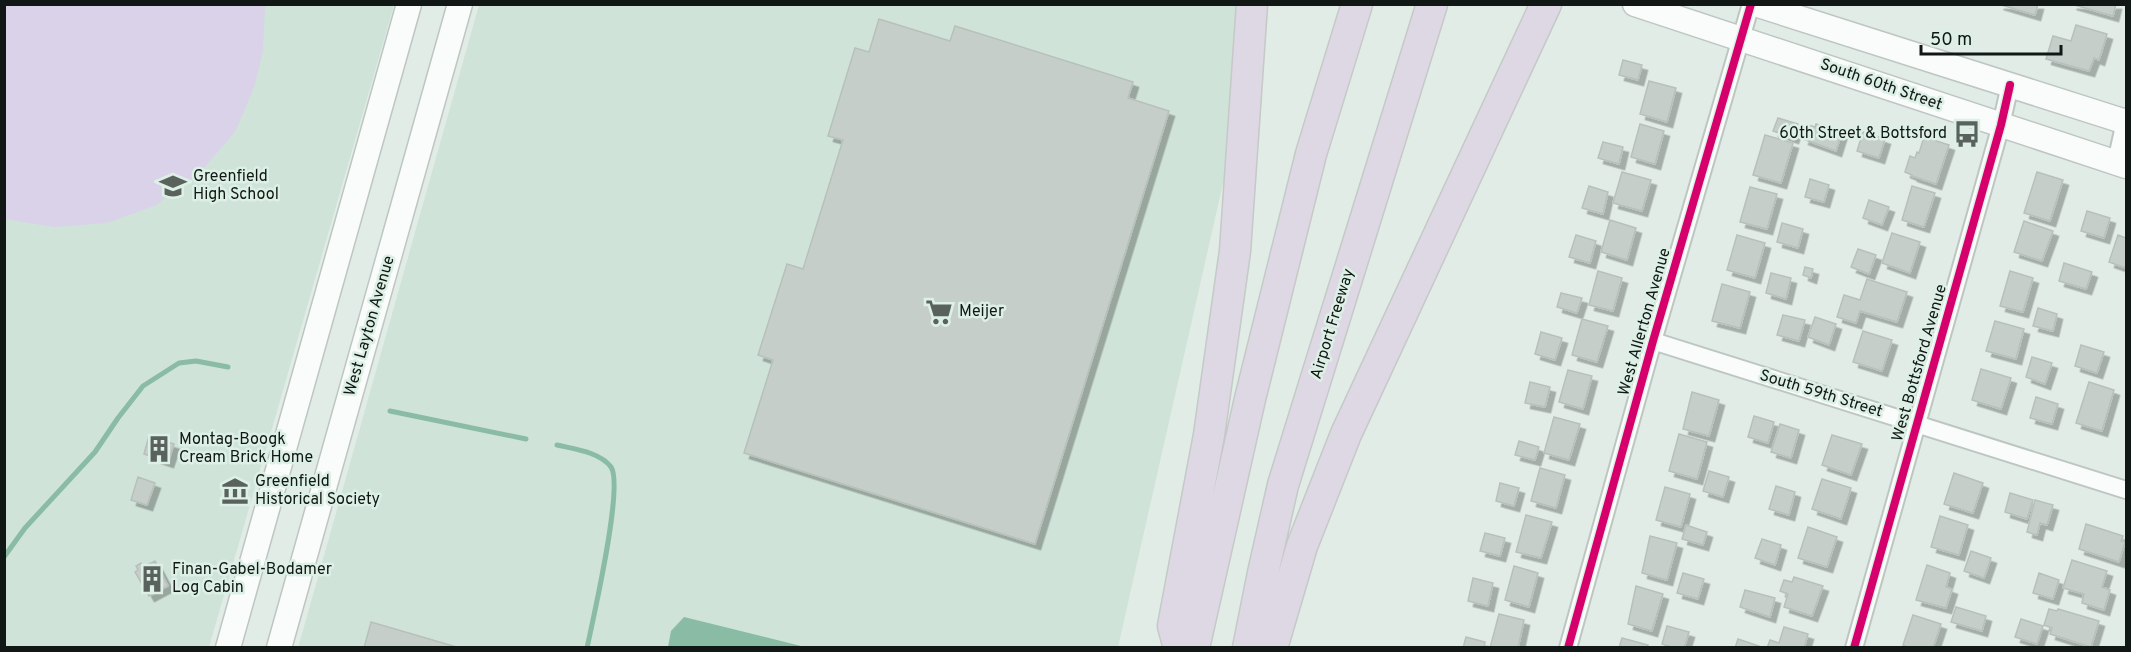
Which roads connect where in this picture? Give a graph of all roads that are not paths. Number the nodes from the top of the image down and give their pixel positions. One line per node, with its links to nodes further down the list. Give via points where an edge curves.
1 (409, 4): 17 (main road)
2 (460, 4): 18 (main road, West Layton Avenue)
3 (1252, 4): 19 (highway, via 1235,251 1209,435 1173,626)
4 (1357, 4): 20 (highway, via 1311,154)
5 (1432, 4): 21 (highway, Airport Freeway, via 1283,486)
6 (1546, 4): 22 (highway, via 1346,434 1302,546)
7 (1635, 4): 9 (main road, South 60th Street)
8 (1753, 4): 9 (street, West Allerton Avenue); 10 (main road)
9 (1741, 38): 12 (main road, South 60th Street); 14 (street, West Allerton Avenue)
10 (2010, 85): 11 (main road); 12 (street, West Bottsford Avenue)
11 (2126, 120): 13 (street)
12 (2001, 125): 13 (main road, South 60th Street); 15 (street, West Bottsford Avenue)
13 (2121, 164)
14 (1653, 341): 15 (street, South 59th Street); 23 (street, West Allerton Avenue)
15 (1917, 424): 16 (street, South 59th Street); 24 (street, West Bottsford Avenue)
16 (2127, 490)
17 (228, 648)
18 (279, 648)
19 (1179, 648)
20 (1194, 648)
21 (1248, 648)
22 (1272, 648)
23 (1568, 648)
24 (1854, 648)

